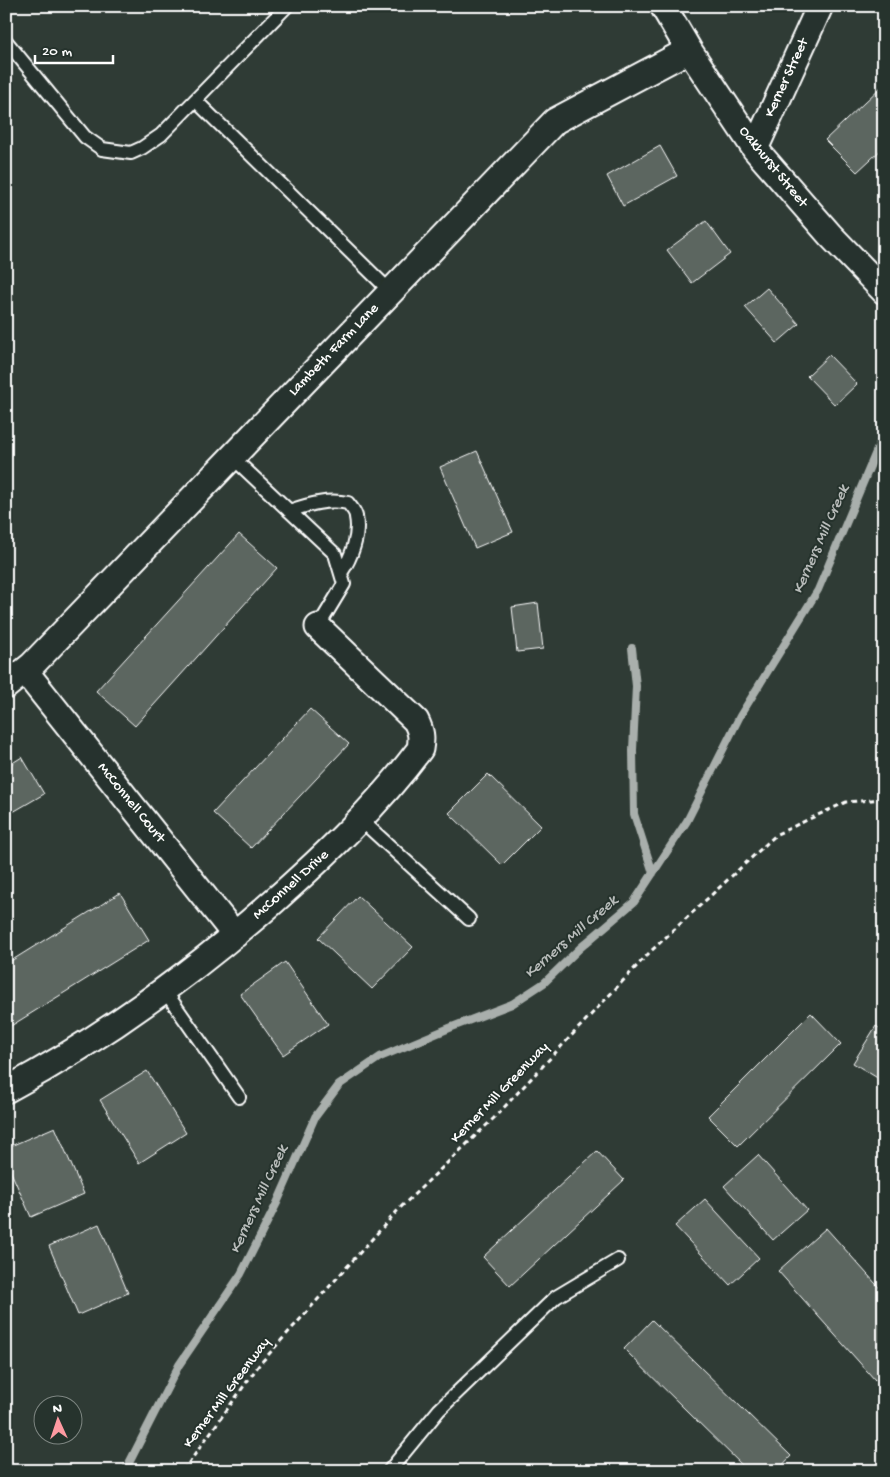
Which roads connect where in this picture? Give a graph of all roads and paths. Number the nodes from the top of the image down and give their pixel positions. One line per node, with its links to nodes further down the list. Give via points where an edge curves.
1 (287, 6): 6 (lane)
2 (663, 6): 5 (street, Oakhurst Street)
3 (820, 6): 7 (street, Kerner Street)
4 (6, 41): 6 (lane, via 84,137 102,149 131,153 142,148 161,135)
5 (688, 50): 7 (street, Oakhurst Street); 9 (street, Lambeth Farm Lane, via 555,121)
6 (195, 100): 9 (lane)
7 (755, 149): 8 (street, Oakhurst Street)
8 (884, 291)
9 (391, 292): 10 (street, Lambeth Farm Lane)
10 (232, 457): 11 (lane); 14 (street, Lambeth Farm Lane)
11 (289, 511): 12 (lane, via 335,554); 12 (lane, via 314,502 335,500 348,503 356,516 356,535 350,559)
12 (340, 573): 13 (lane, via 344,584)
13 (318, 627): 16 (street, McConnell Drive, via 416,721 421,730 420,749)
14 (16, 679): 18 (street, McConnell Court)
15 (884, 799): 23 (path, Kerner Mill Greenway, via 846,802 776,834 650,952 494,1118 399,1209 259,1365)
16 (361, 820): 17 (lane); 18 (street, McConnell Drive)
17 (469, 920)
18 (235, 935): 19 (street, McConnell Drive)
19 (165, 991): 20 (street, McConnell Drive, via 118,1024); 21 (lane)
20 (6, 1090)
21 (239, 1097)
22 (618, 1260): 24 (lane, via 556,1297 439,1410)
23 (183, 1471)
24 (389, 1471)

